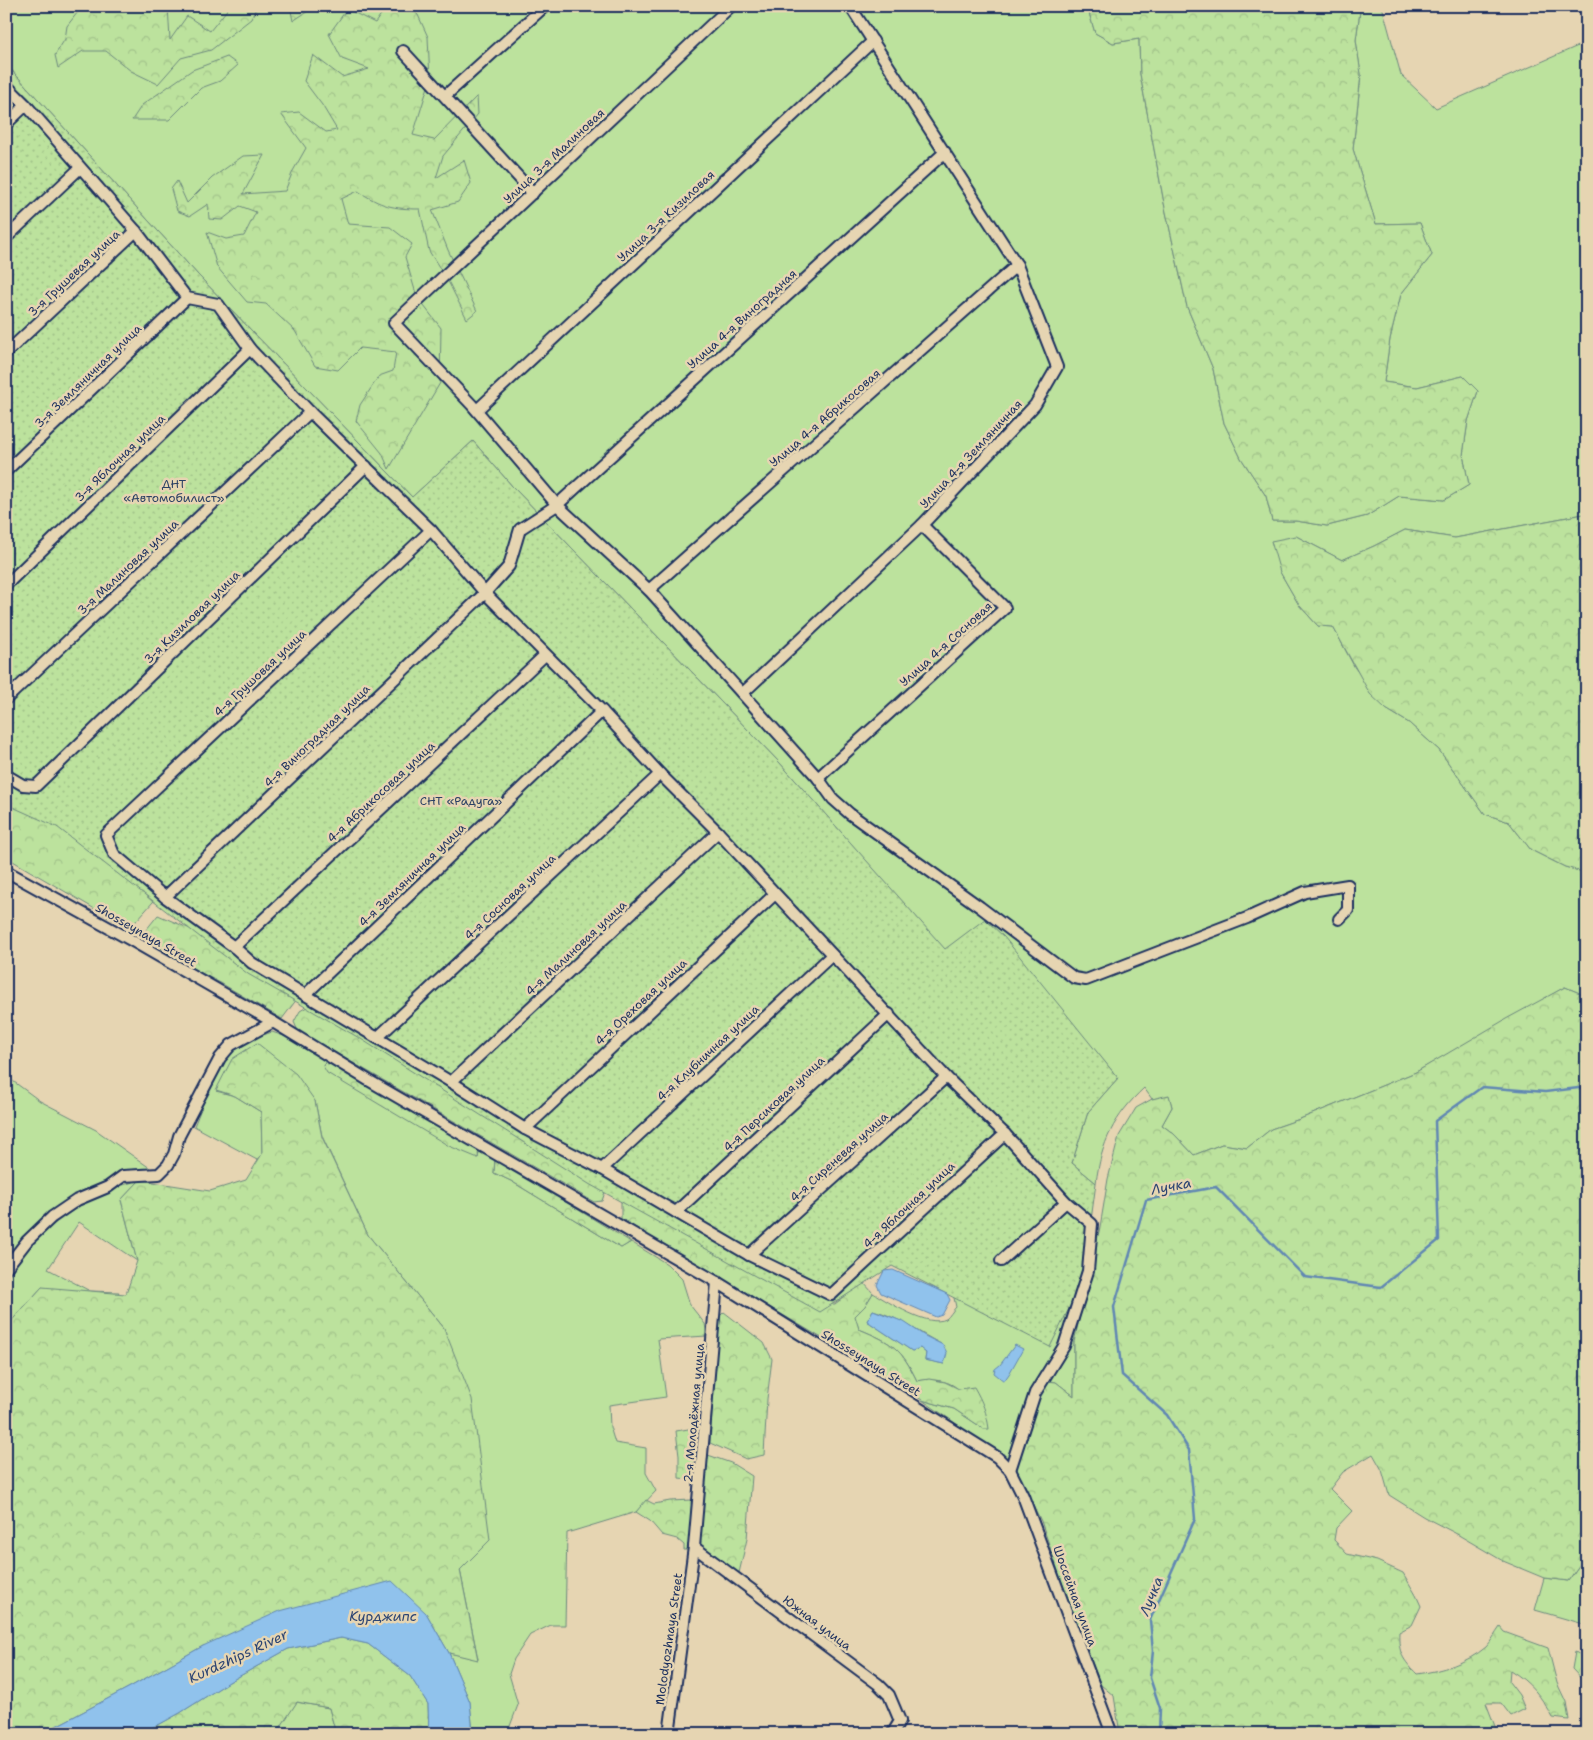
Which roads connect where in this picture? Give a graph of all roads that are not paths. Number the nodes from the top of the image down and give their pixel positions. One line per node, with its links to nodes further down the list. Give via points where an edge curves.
1 (545, 6): 7 (street)
2 (731, 6): 12 (street, Улица 3-я Малиновая)
3 (850, 6): 4 (street, Улица 4-я Земляничная)
4 (872, 40): 10 (street, Улица 4-я Земляничная); 19 (street, Улица 3-я Кизиловая)
5 (403, 51): 7 (street)
6 (6, 85): 8 (street)
7 (445, 96): 12 (street)
8 (26, 105): 9 (street); 11 (street)
9 (6, 124)
10 (945, 152): 15 (street, Улица 4-я Земляничная); 23 (street, Улица 4-я Виноградная)
11 (80, 168): 13 (street); 14 (street)
12 (533, 193): 19 (street, Улица 3-я Малиновая, via 394,323)
13 (136, 231): 16 (street); 18 (street, 3-я Грушевая улица)
14 (6, 238)
15 (1018, 264): 24 (street, Улица 4-я Земляничная, via 1057,367 1035,405); 27 (street, Улица 4-я Абрикосовая)
16 (186, 298): 17 (street, via 218,304); 22 (street, 3-я Земляничная улица)
17 (250, 349): 20 (street); 26 (street, 3-я Яблочная улица)
18 (6, 353)
19 (476, 410): 23 (street)
20 (310, 412): 21 (street); 31 (street, 3-я Малиновая улица)
21 (366, 466): 25 (street); 34 (street, 3-я Кизиловая улица, via 36,786 22,785)
22 (6, 472)
23 (556, 505): 27 (street); 28 (street, Улица 4-я Виноградная, via 520,529 509,566)
24 (922, 525): 30 (street, Улица 4-я Земляничная); 35 (street, Улица 4-я Сосновая, via 1005,608)
25 (431, 530): 28 (street); 39 (street, 4-я Грушовая улица, via 106,835 114,854)
26 (6, 585)
27 (649, 590): 30 (street)
28 (485, 593): 29 (street); 39 (street, 4-я Виноградная улица)
29 (545, 655): 32 (street); 41 (street, 4-я Абрикосовая улица)
30 (743, 693): 35 (street)
31 (6, 700)
32 (602, 711): 33 (street); 43 (street, 4-я Земляничная улица)
33 (660, 774): 36 (street); 46 (street, 4-я Сосновая улица)
34 (6, 775)
35 (818, 778): 40 (street, via 850,814 1074,978 1086,980 1305,892 1348,885 1348,910)
36 (718, 832): 38 (street); 48 (street, 4-я Малиновая улица)
37 (6, 871): 45 (street, Shosseynaya Street)
38 (775, 894): 42 (street); 49 (street, 4-я Ореховая улица)
39 (165, 897): 41 (street)
40 (1340, 919)
41 (234, 947): 43 (street, via 252,963)
42 (832, 955): 44 (street); 51 (street, 4-я Клубничная улица)
43 (305, 995): 46 (street)
44 (889, 1014): 47 (street); 53 (street, 4-я Персиковая улица)
45 (273, 1022): 56 (street, via 231,1045 220,1058 179,1136 174,1154 159,1174 123,1176 108,1187 77,1200 27,1241); 57 (street, Shosseynaya Street)
46 (377, 1038): 48 (street)
47 (946, 1077): 50 (street); 54 (street, 4-я Сиреневая улица)
48 (451, 1082): 49 (street)
49 (525, 1129): 51 (street)
50 (1005, 1134): 52 (street); 54 (street, 4-я Яблочная улица, via 831,1294)
51 (602, 1169): 53 (street)
52 (1066, 1202): 55 (street); 58 (street, via 1092,1224 1088,1271 1064,1346 1035,1393)
53 (676, 1212): 54 (street)
54 (749, 1255)
55 (1001, 1261)
56 (6, 1268)
57 (717, 1282): 58 (street, Shosseynaya Street, via 996,1458); 59 (street, 2-я Молодёжная улица)
58 (1010, 1470): 60 (street, Шоссейная улица, via 1024,1496)
59 (694, 1547): 61 (street, Molodyozhnaya Street); 62 (street, Южная улица, via 878,1684 889,1695 900,1721)
60 (1110, 1733)
61 (669, 1734)
62 (892, 1734)

